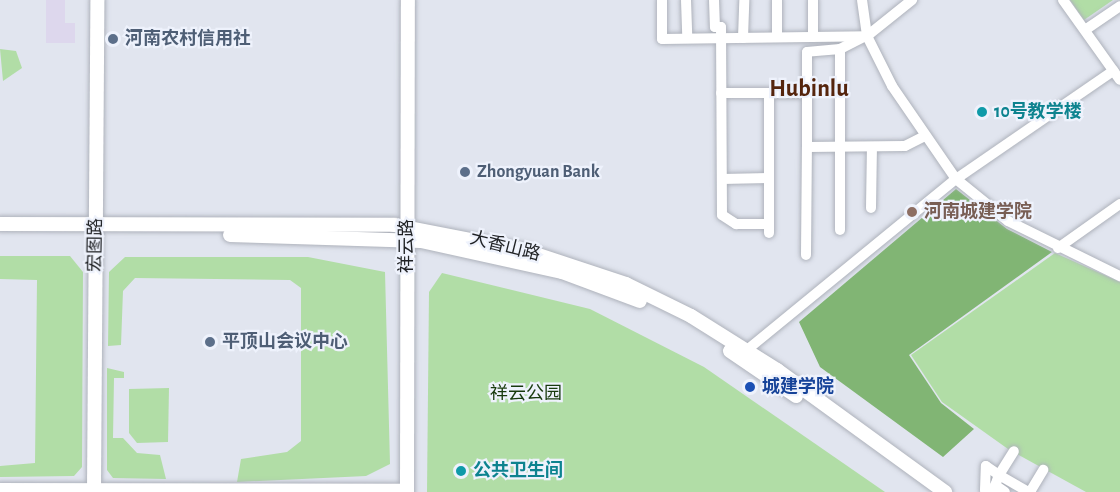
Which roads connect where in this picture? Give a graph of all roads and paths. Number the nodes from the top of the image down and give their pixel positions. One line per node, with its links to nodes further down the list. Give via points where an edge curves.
1 (97, 0): 35 (main road, 宏图路)
2 (408, 0): 38 (main road, 祥云路)
3 (662, 0): 17 (street, via 662,39)
4 (686, 0): 17 (street)
5 (714, 0): 18 (street, via 715,27 721,27)
6 (744, 0): 19 (street)
7 (777, 0): 15 (street)
8 (813, 0): 16 (street)
9 (862, 0): 14 (street)
10 (912, 0): 14 (street)
11 (1063, 0): 13 (street)
12 (1120, 6): 13 (street)
13 (1084, 30): 21 (street)
14 (867, 36): 16 (street); 20 (street); 25 (street)
15 (777, 37): 16 (street); 19 (street)
16 (813, 37)
17 (687, 38): 18 (street)
18 (721, 38): 19 (street); 22 (street)
19 (743, 38)
20 (840, 49): 24 (street, via 807,52); 27 (street)
21 (1117, 76): 31 (street)
22 (721, 93): 23 (street); 30 (street)
23 (769, 93): 24 (street); 29 (street)
24 (807, 93): 26 (street)
25 (923, 137): 28 (street, via 905,146); 31 (street)
26 (807, 147): 27 (street); 40 (street)
27 (840, 147): 28 (street); 36 (street)
28 (872, 147): 33 (street)
29 (769, 178): 30 (street); 30 (street, via 769,228 736,224 722,215)
30 (722, 179)
31 (956, 179): 39 (street, via 1008,221); 42 (street)
32 (1120, 204): 39 (street)
33 (871, 208)
34 (0, 224): 35 (main road, 大香山路)
35 (96, 229): 37 (main road, 大香山路); 38 (main road, 大香山路); 47 (main road, 宏图路)
36 (840, 230)
37 (0, 233)
38 (406, 233): 42 (main road, 大香山路, via 602,285); 49 (main road, 祥云路)
39 (1058, 248): 41 (street)
40 (806, 255)
41 (1120, 276)
42 (743, 353): 51 (main road, 大香山路); 52 (main road, 大香山路)
43 (1014, 451): 45 (street)
44 (1043, 470): 53 (street)
45 (995, 486): 48 (street)
46 (0, 490): 47 (main road)
47 (94, 490): 50 (main road)
48 (1010, 490): 53 (street)
49 (407, 491): 50 (main road)
50 (226, 492)
51 (929, 492)
52 (945, 492)
53 (1028, 492)

